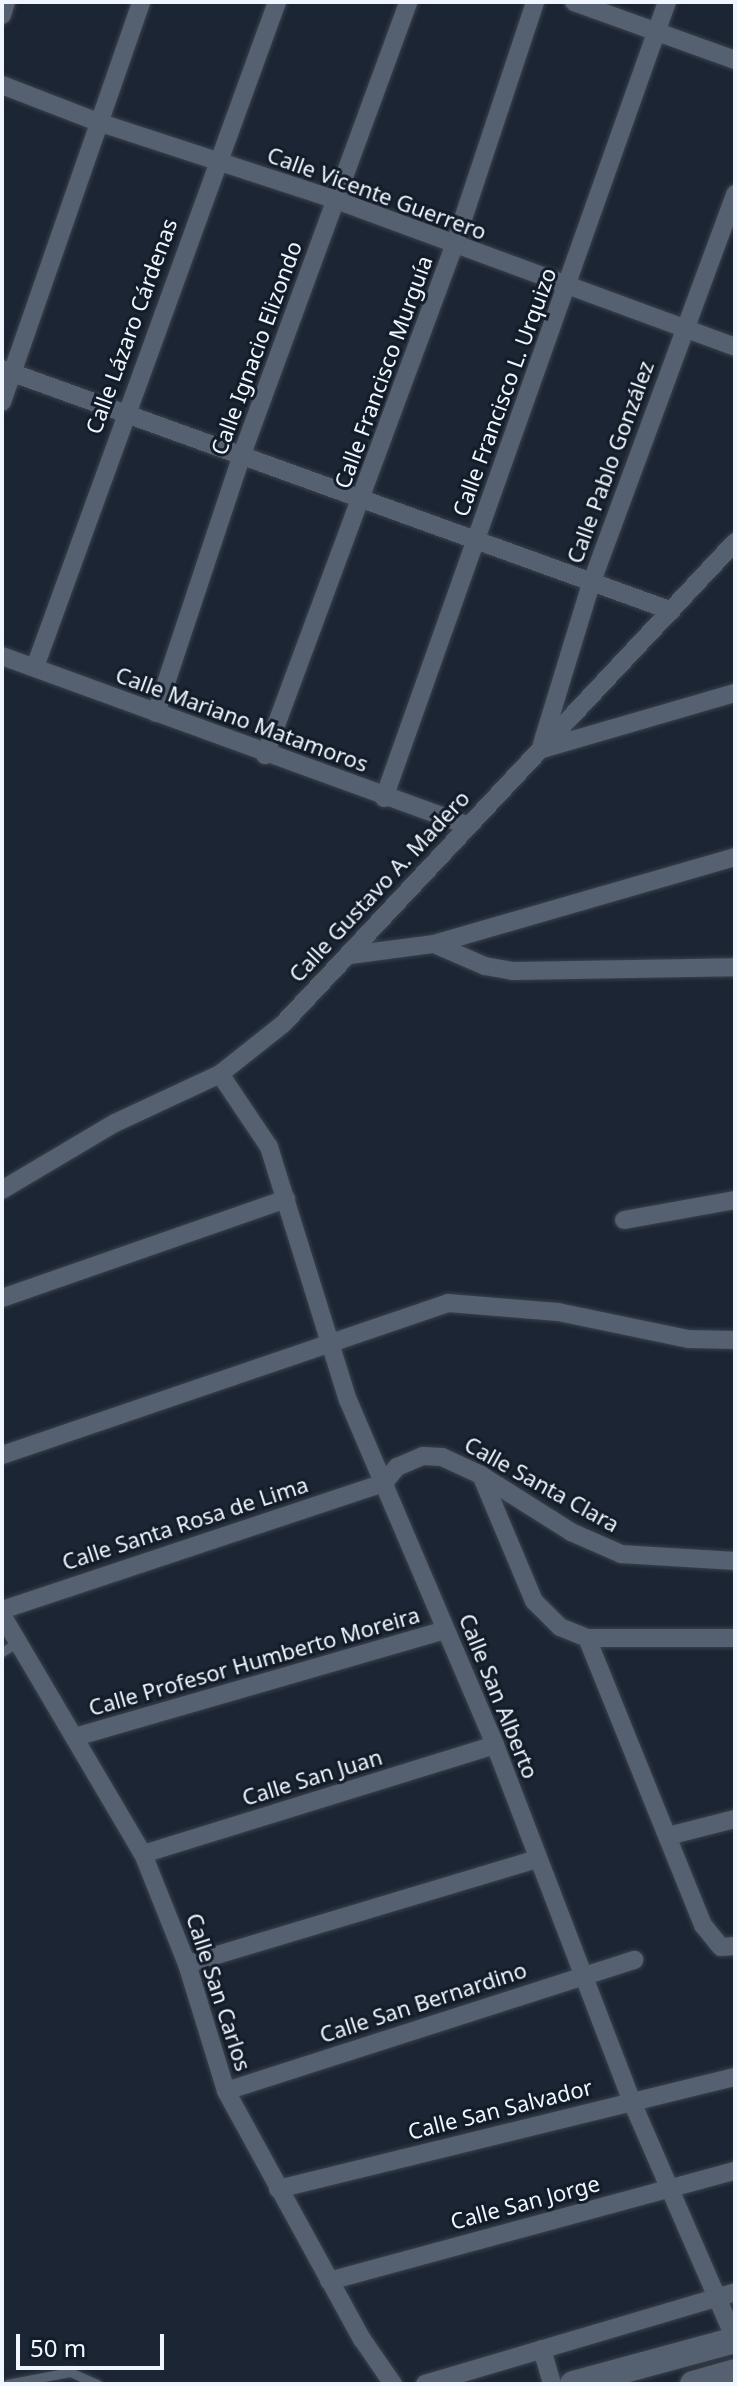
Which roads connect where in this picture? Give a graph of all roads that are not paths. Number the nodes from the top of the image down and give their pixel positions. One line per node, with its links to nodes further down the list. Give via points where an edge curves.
1 (6, 2): 8 (street)
2 (141, 2): 12 (street)
3 (277, 2): 13 (street, Calle Lázaro Cárdenas)
4 (408, 2): 15 (street, Calle Ignacio Elizondo)
5 (535, 2): 16 (street, Calle Francisco Murguía)
6 (574, 2): 9 (street)
7 (667, 2): 9 (street, Calle Francisco L. Urquizo)
8 (2, 15)
9 (656, 31): 10 (street); 17 (street, Calle Francisco L. Urquizo)
10 (735, 60)
11 (2, 85): 12 (street, Calle Vicente Guerrero)
12 (98, 122): 13 (street, Calle Vicente Guerrero); 20 (street)
13 (215, 160): 15 (street, Calle Vicente Guerrero); 22 (street, Calle Lázaro Cárdenas)
14 (735, 194): 18 (street, Calle Pablo González)
15 (336, 200): 16 (street, Calle Vicente Guerrero); 23 (street, Calle Ignacio Elizondo)
16 (454, 246): 17 (street, Calle Vicente Guerrero); 24 (street, Calle Francisco Murguía)
17 (567, 288): 18 (street, Calle Vicente Guerrero); 25 (street, Calle Francisco L. Urquizo)
18 (686, 328): 19 (street, Calle Vicente Guerrero); 27 (street, Calle Pablo González)
19 (735, 347)
20 (7, 371): 21 (street); 22 (street)
21 (2, 402)
22 (125, 413): 23 (street); 30 (street, Calle Lázaro Cárdenas)
23 (241, 457): 24 (street); 32 (street, Calle Ignacio Elizondo)
24 (362, 498): 25 (street); 34 (street, Calle Francisco Murguía)
25 (477, 540): 27 (street); 35 (street, Calle Francisco L. Urquizo)
26 (735, 542): 28 (street, Calle Gustavo A. Madero)
27 (591, 584): 28 (street); 33 (street, Calle Pablo González)
28 (672, 611): 33 (street, Calle Gustavo A. Madero)
29 (2, 656): 30 (street, Calle Mariano Matamoros)
30 (35, 667): 32 (street, Calle Mariano Matamoros)
31 (735, 693): 33 (street)
32 (156, 713): 34 (street, Calle Mariano Matamoros)
33 (540, 750): 36 (street, Calle Gustavo A. Madero)
34 (265, 755): 35 (street, Calle Mariano Matamoros)
35 (384, 798): 36 (street, Calle Mariano Matamoros)
36 (466, 825): 39 (street, Calle Gustavo A. Madero)
37 (735, 857): 38 (street)
38 (434, 944): 39 (street); 40 (street, via 485,966 514,971)
39 (350, 955): 41 (street, Calle Gustavo A. Madero, via 283,1024)
40 (735, 967)
41 (220, 1074): 42 (street, Calle Gustavo A. Madero, via 115,1123); 43 (street, Calle San Alberto, via 269,1147)
42 (2, 1190)
43 (286, 1199): 46 (street); 47 (street, Calle San Alberto)
44 (735, 1200): 45 (street)
45 (624, 1220)
46 (2, 1298)
47 (328, 1340): 48 (street, via 460,1302 558,1312 688,1339); 49 (street); 51 (street, Calle San Alberto)
48 (735, 1340)
49 (2, 1455)
50 (481, 1475): 51 (street, Calle Santa Clara, via 442,1457 423,1456 397,1467); 52 (street, Calle Santa Clara, via 571,1532 621,1554); 55 (street, via 534,1601 560,1627)
51 (384, 1483): 53 (street, Calle Santa Rosa de Lima); 54 (street, Calle San Alberto)
52 (735, 1561)
53 (2, 1612): 57 (street, Calle San Carlos)
54 (446, 1630): 59 (street, Calle Profesor Humberto Moreira); 60 (street, Calle San Alberto)
55 (587, 1638): 56 (street); 62 (street)
56 (735, 1638)
57 (19, 1641): 58 (lane); 59 (street, Calle San Carlos)
58 (2, 1652)
59 (75, 1737): 63 (street, Calle San Carlos)
60 (495, 1745): 63 (street, Calle San Juan); 64 (street, Calle San Alberto)
61 (735, 1819): 62 (street)
62 (668, 1836): 65 (street, via 703,1925 721,1947)
63 (143, 1854): 67 (street, Calle San Carlos)
64 (538, 1859): 67 (street); 68 (street, Calle San Alberto)
65 (735, 1946)
66 (635, 1960): 68 (street, Calle San Bernardino)
67 (187, 1964): 70 (street, Calle San Carlos)
68 (583, 1975): 70 (street, Calle San Bernardino); 71 (street, Calle San Alberto)
69 (735, 2077): 71 (street, Calle San Salvador)
70 (226, 2091): 74 (street, Calle San Carlos)
71 (632, 2102): 73 (street, Calle San Alberto); 74 (street, Calle San Salvador)
72 (735, 2171): 73 (street, Calle San Jorge)
73 (667, 2188): 75 (street, Calle San Jorge); 77 (street, Calle San Alberto)
74 (278, 2189): 75 (street, Calle San Carlos)
75 (329, 2281): 85 (street, Calle San Carlos)
76 (735, 2292): 77 (street)
77 (714, 2299): 78 (street, Calle San Alberto); 79 (street)
78 (735, 2340): 80 (main road)
79 (542, 2349): 86 (street); 87 (street)
80 (690, 2352): 82 (lane); 88 (main road)
81 (735, 2372): 82 (main road)
82 (701, 2383)
83 (7, 2384): 84 (lane, via 70,2372)
84 (97, 2384)
85 (393, 2384)
86 (425, 2384)
87 (552, 2384)
88 (573, 2384)

